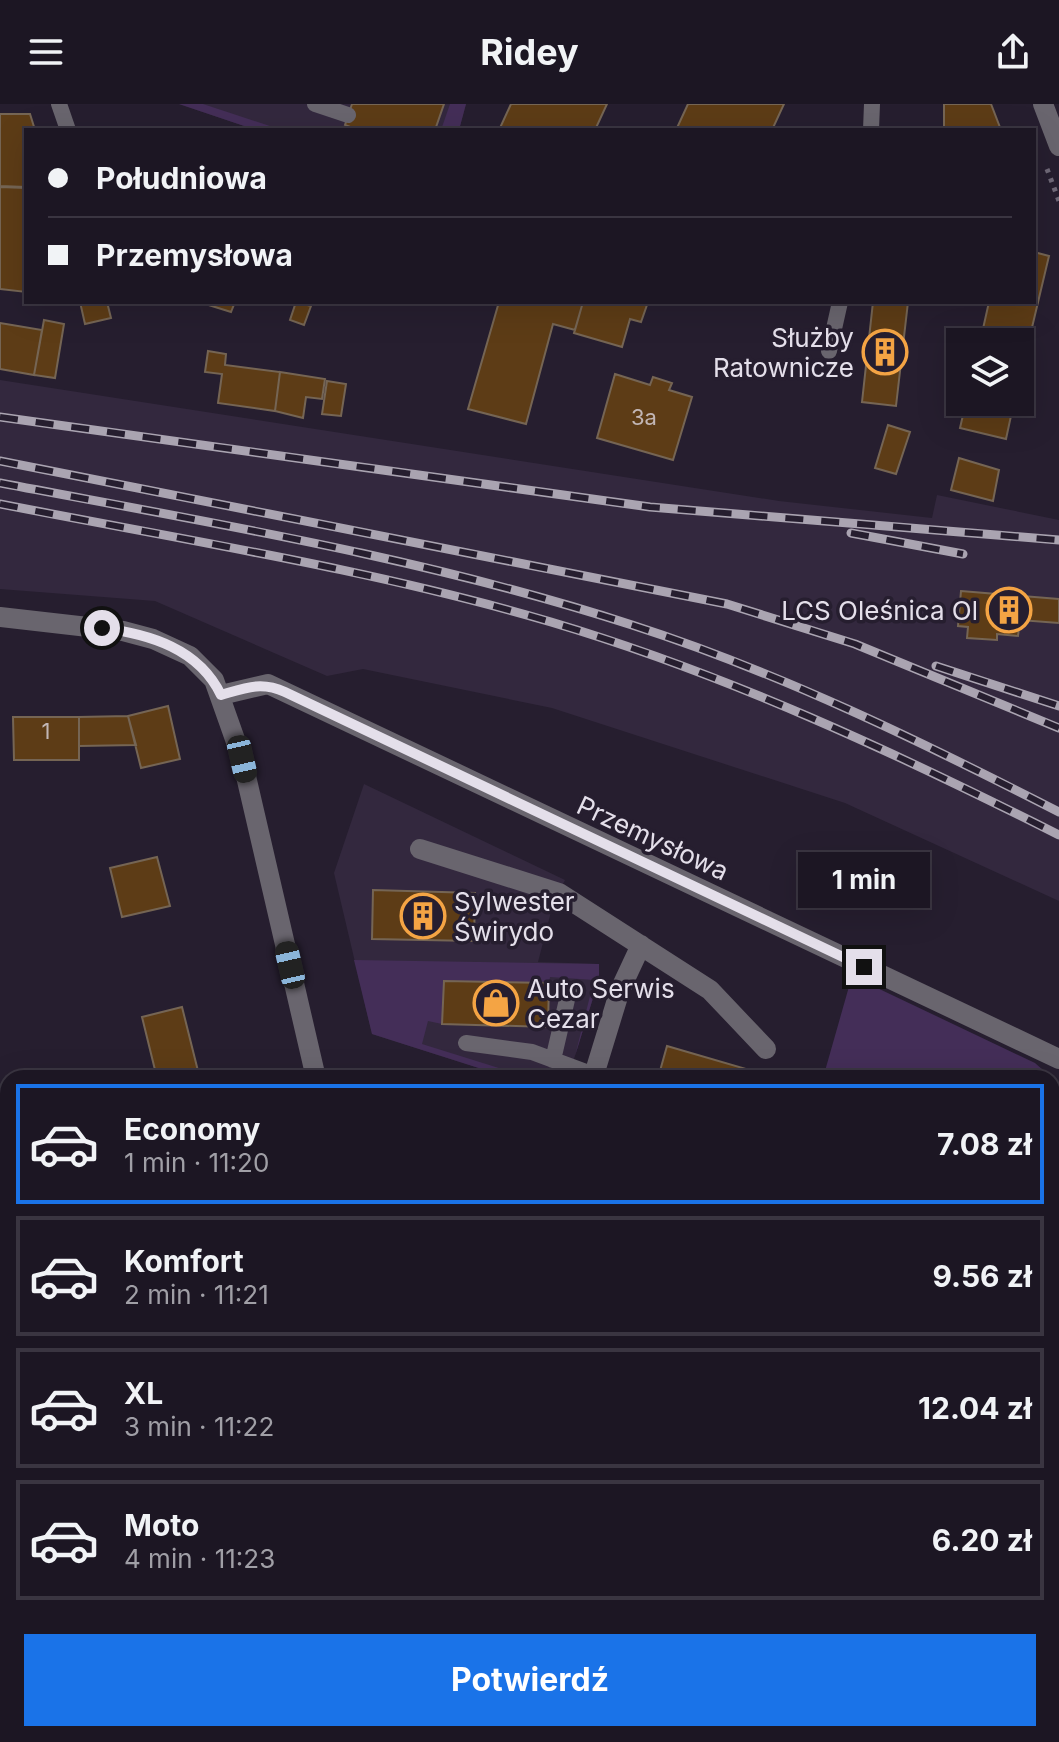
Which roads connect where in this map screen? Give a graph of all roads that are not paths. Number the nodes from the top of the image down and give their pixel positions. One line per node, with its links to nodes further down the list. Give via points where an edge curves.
1 (59, 104): 6 (lane)
2 (315, 104): 5 (lane)
3 (872, 104): 7 (lane)
4 (1043, 104): 8 (street)
5 (348, 115)
6 (67, 128)
7 (871, 128)
8 (1059, 146)
9 (840, 304): 10 (lane)
10 (829, 351)
11 (0, 617): 12 (street, via 153,639 190,656)
12 (221, 695): 18 (street, Przemysłowa, via 268,684); 20 (street, via 242,759)
13 (420, 849): 14 (street, via 559,893)
14 (641, 945): 17 (street, via 710,990); 22 (street, via 620,990)
15 (569, 991): 19 (lane)
16 (466, 1043): 19 (lane)
17 (766, 1049)
18 (1059, 1059)
19 (553, 1060): 21 (lane)
20 (314, 1070)
21 (578, 1070)
22 (595, 1070)

